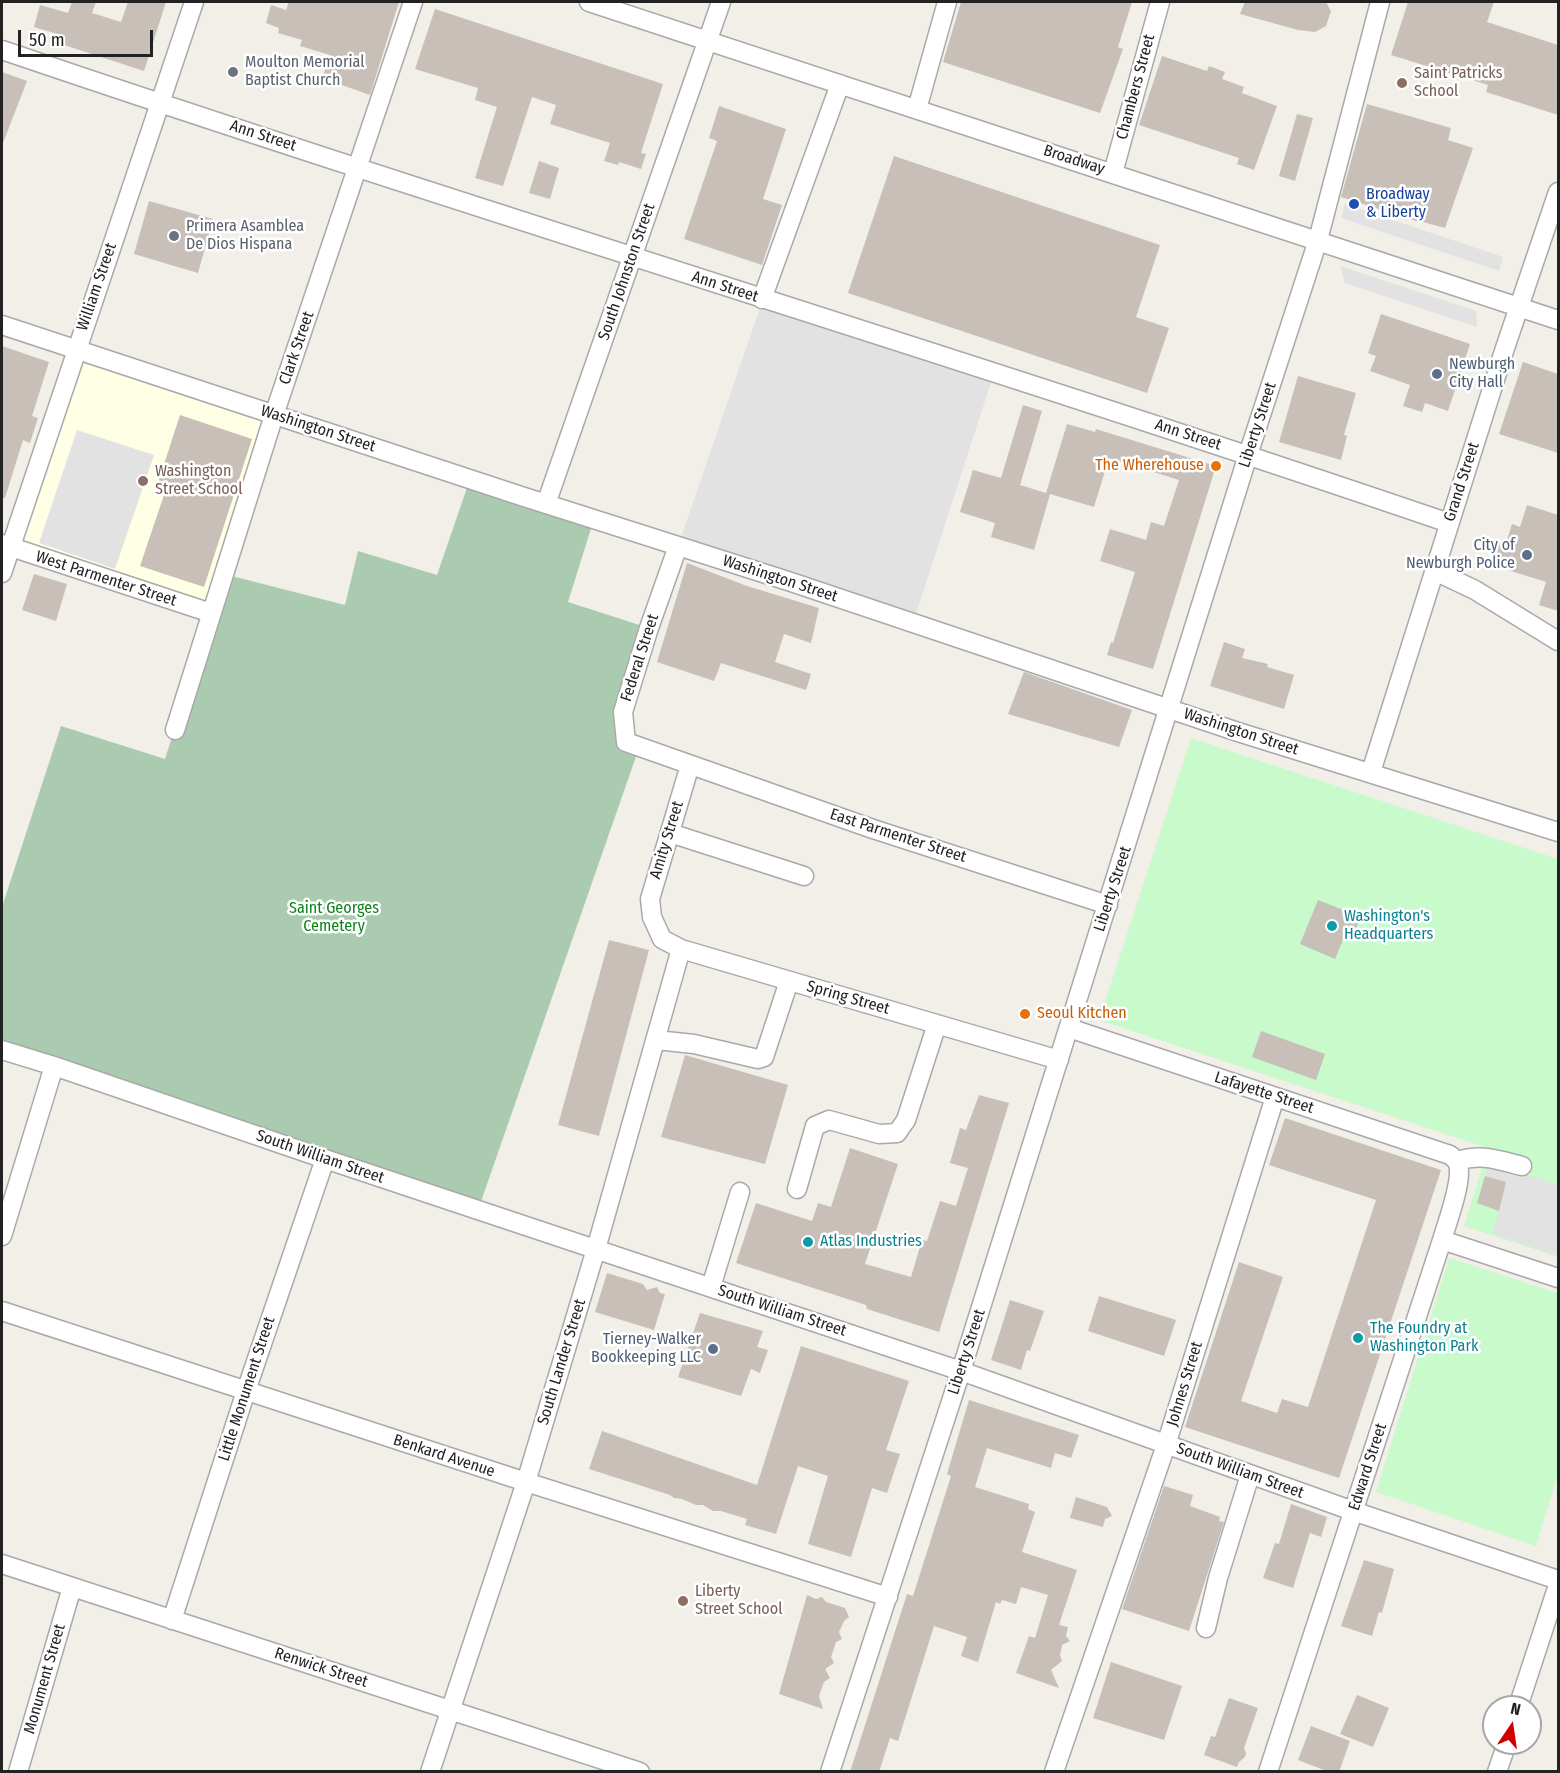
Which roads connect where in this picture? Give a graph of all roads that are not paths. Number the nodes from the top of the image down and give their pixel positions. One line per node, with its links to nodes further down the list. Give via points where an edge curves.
1 (194, 2): 11 (street, William Street)
2 (413, 2): 13 (street, Clark Street)
3 (589, 2): 8 (street, Broadway)
4 (721, 2): 8 (street, South Johnston Street)
5 (947, 2): 12 (street)
6 (1160, 2): 14 (street, Chambers Street)
7 (1380, 2): 16 (street, Liberty Street)
8 (709, 41): 10 (street, Broadway); 17 (street, South Johnston Street)
9 (2, 50): 11 (street, Ann Street)
10 (840, 84): 12 (street, Broadway); 18 (street)
11 (160, 104): 13 (street, Ann Street); 22 (street, William Street)
12 (917, 109): 14 (street, Broadway)
13 (359, 167): 17 (street, Ann Street); 23 (street, Clark Street)
14 (1113, 173): 16 (street, Broadway)
15 (1558, 192): 19 (street, Grand Street)
16 (1318, 240): 19 (street, Broadway); 24 (street, Liberty Street)
17 (631, 257): 18 (street, Ann Street); 25 (street, South Johnston Street)
18 (762, 299): 24 (street, Ann Street)
19 (1519, 307): 20 (street, Broadway); 26 (street, Grand Street)
20 (1558, 320)
21 (2, 325): 22 (street, Washington Street)
22 (76, 350): 23 (street, Washington Street); 27 (street, William Street)
23 (274, 415): 25 (street, Washington Street); 31 (street, Clark Street)
24 (1248, 455): 26 (street, Ann Street); 33 (street, Liberty Street)
25 (546, 504): 28 (street, Washington Street)
26 (1449, 523): 29 (street, Grand Street)
27 (6, 546): 30 (street, William Street); 31 (street, West Parmenter Street)
28 (678, 546): 33 (street, Washington Street); 35 (street, Federal Street, via 623,712 626,742)
29 (1435, 571): 32 (street, via 1476,590); 36 (street, Grand Street)
30 (2, 573)
31 (211, 613): 34 (street, Clark Street)
32 (1558, 641)
33 (1170, 709): 36 (street, Washington Street); 40 (street, Liberty Street)
34 (175, 730)
35 (690, 765): 38 (street, Amity Street); 40 (street, East Parmenter Street)
36 (1371, 772): 37 (street, Washington Street)
37 (1558, 832)
38 (670, 833): 39 (street); 41 (street, Amity Street, via 650,899)
39 (804, 876)
40 (1108, 905): 45 (street, Liberty Street)
41 (652, 917): 42 (street, Spring Street, via 662,939)
42 (681, 949): 43 (street, Spring Street); 46 (street, South Lander Street)
43 (789, 981): 44 (street, Spring Street); 46 (street, via 764,1057)
44 (937, 1024): 48 (street, Spring Street); 54 (street, via 906,1120 897,1133 879,1134 829,1120 815,1126)
45 (1069, 1028): 48 (street, Liberty Street); 50 (street, Lafayette Street)
46 (656, 1040): 58 (street, South Lander Street)
47 (2, 1050): 49 (street, South William Street)
48 (1059, 1060): 62 (street, Liberty Street)
49 (54, 1066): 51 (street, South William Street); 56 (street)
50 (1275, 1097): 52 (street, Lafayette Street, via 1450,1155); 64 (street, Johnes Street)
51 (325, 1159): 58 (street, South William Street); 63 (street, Little Monument Street)
52 (1457, 1161): 53 (street, via 1471,1156 1488,1157); 57 (street, Edward Street, via 1458,1182)
53 (1522, 1166)
54 (797, 1189)
55 (740, 1192): 60 (street)
56 (2, 1236)
57 (1442, 1240): 59 (street); 67 (street, Edward Street)
58 (596, 1249): 60 (street, South William Street); 66 (street, South Lander Street)
59 (1558, 1278)
60 (711, 1287): 62 (street, South William Street)
61 (2, 1311): 63 (street, Benkard Avenue)
62 (961, 1371): 64 (street, South William Street); 72 (street, Liberty Street)
63 (246, 1390): 66 (street, Benkard Avenue); 73 (street, Little Monument Street)
64 (1166, 1445): 65 (street, South William Street); 82 (street, Johnes Street)
65 (1250, 1475): 67 (street, South William Street); 74 (street)
66 (526, 1482): 72 (street, Benkard Avenue); 76 (street, South Lander Street)
67 (1353, 1511): 69 (street, South William Street); 83 (street, Edward Street)
68 (2, 1564): 71 (street, Renwick Street)
69 (1558, 1580)
70 (1558, 1585): 75 (street)
71 (72, 1587): 73 (street, Renwick Street); 78 (street, Monument Street)
72 (888, 1598): 81 (street, Liberty Street)
73 (172, 1620): 76 (street, Renwick Street)
74 (1206, 1628)
75 (1522, 1695)
76 (450, 1711): 79 (street, South Lander Street); 80 (street, Renwick Street)
77 (1503, 1755): 84 (street)
78 (18, 1772)
79 (430, 1772)
80 (640, 1772)
81 (830, 1772)
82 (1054, 1772)
83 (1268, 1772)
84 (1497, 1772)

